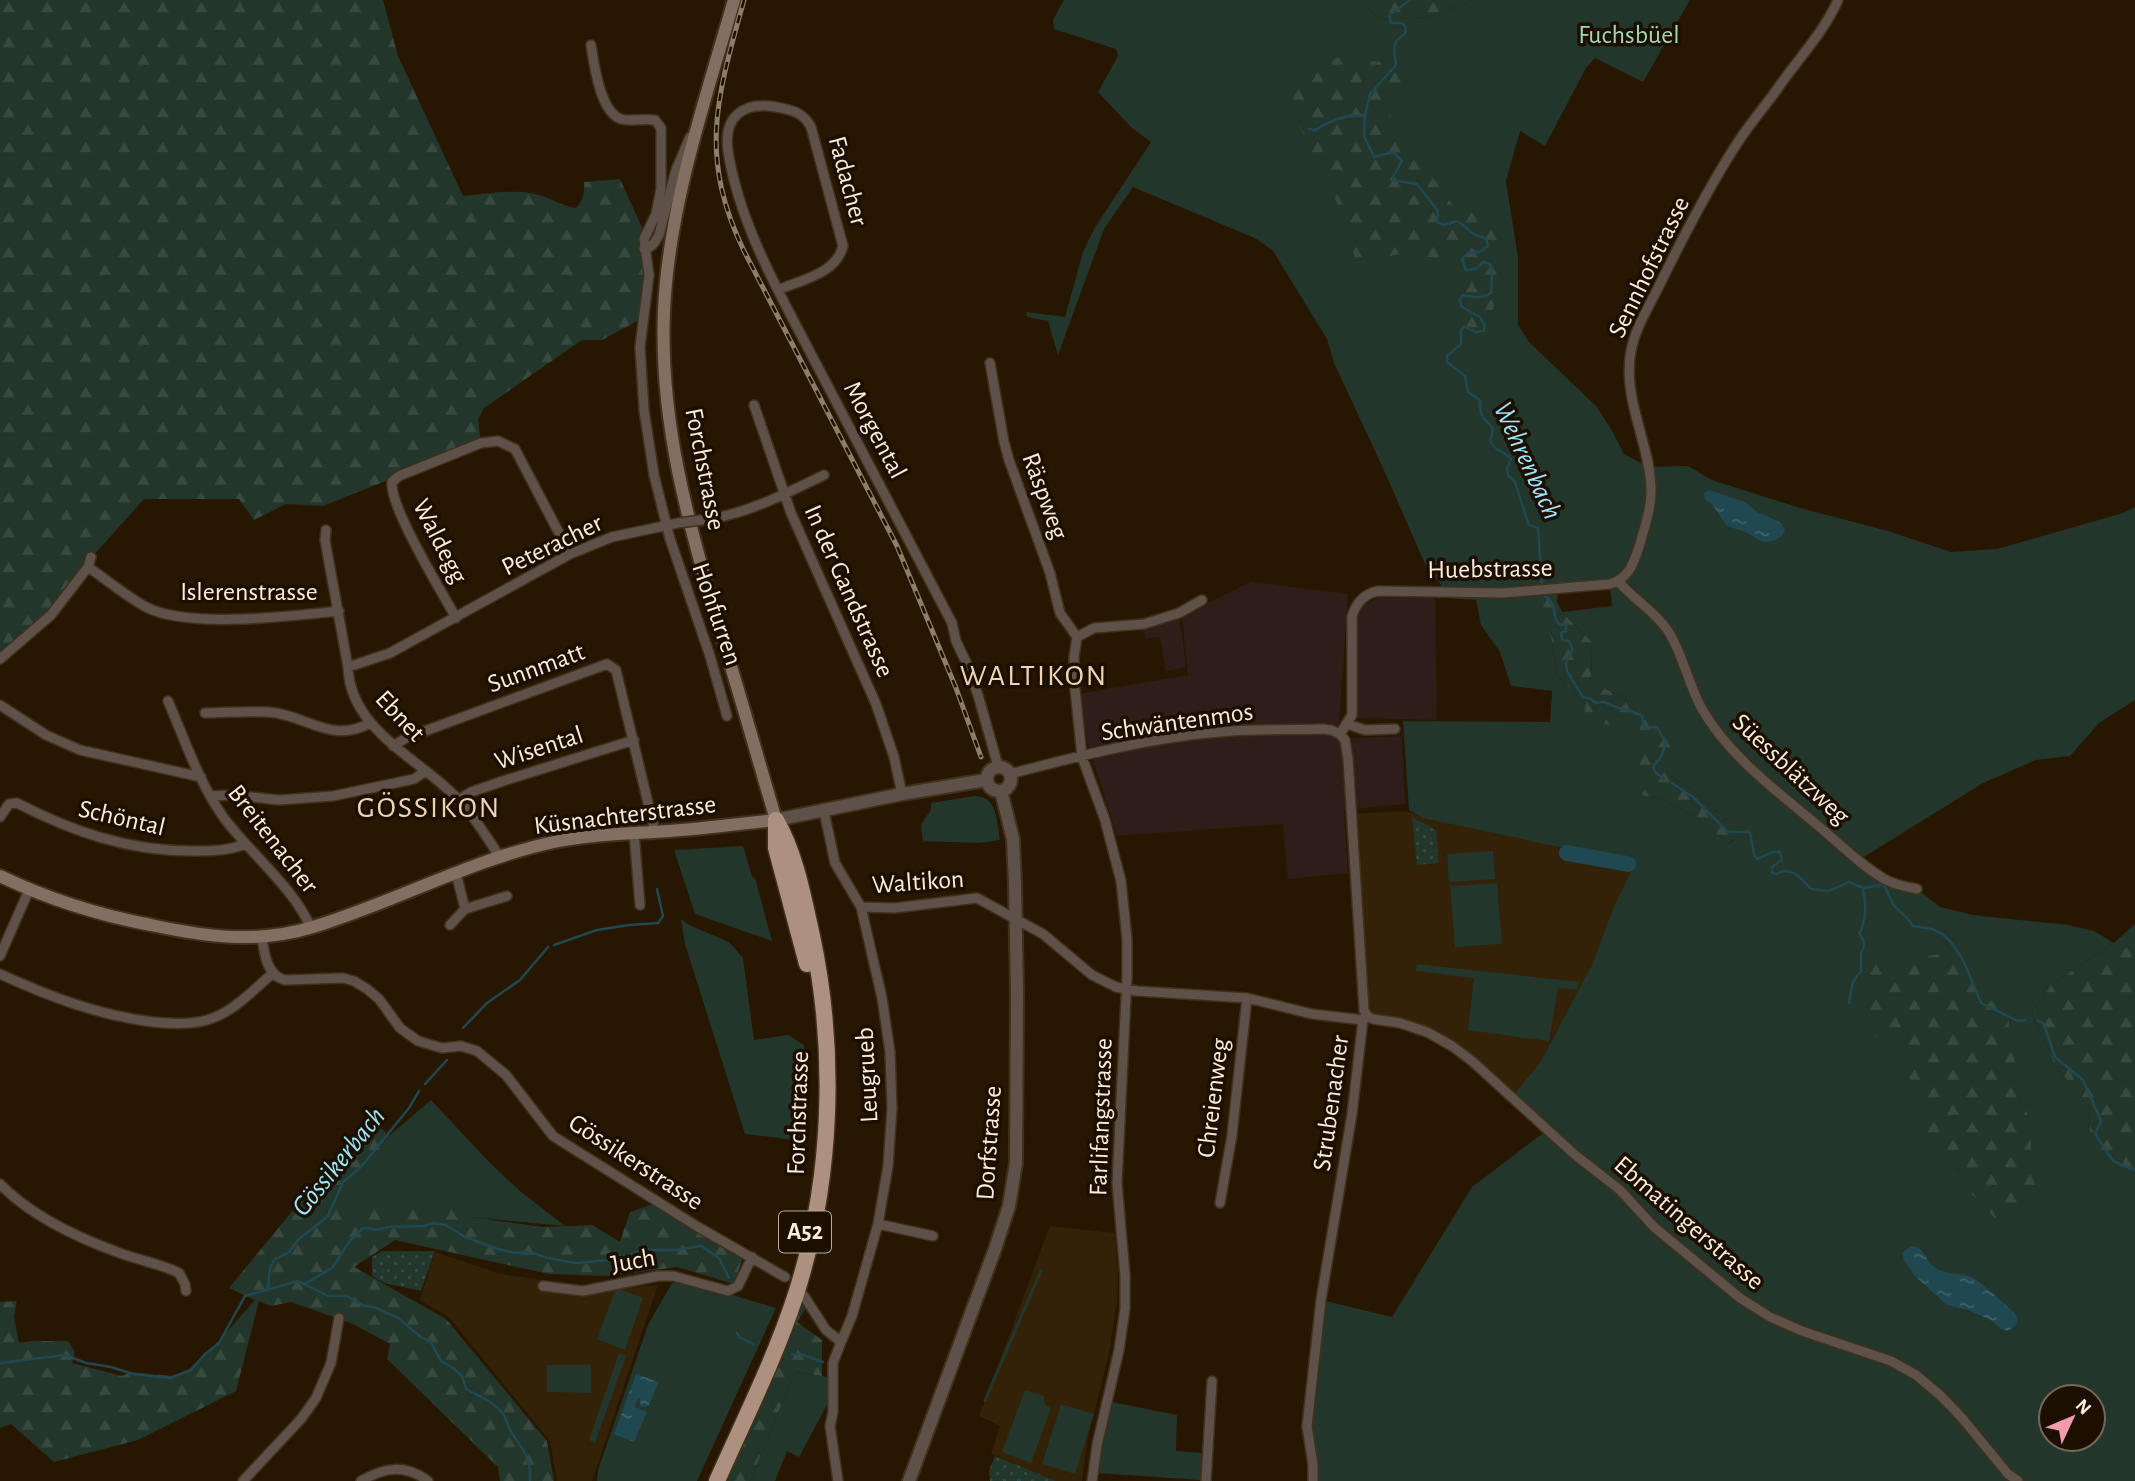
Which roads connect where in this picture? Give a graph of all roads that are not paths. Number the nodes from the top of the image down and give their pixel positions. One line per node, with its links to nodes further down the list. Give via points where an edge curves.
1 (734, 0): 5 (main road, Forchstrasse)
2 (1838, 0): 17 (street, Sennhofstrasse, via 1740,139 1664,274 1631,348 1630,392 1648,467 1651,505 1629,573)
3 (591, 45): 6 (street, via 594,69 609,109 622,120 654,120 661,128 661,189)
4 (738, 114): 7 (street, Morgental, via 726,134 728,152 756,244); 7 (street, Fadacher, via 772,106 806,119 840,229 843,246 834,264)
5 (700, 120): 6 (street, Forchstrasse, via 676,170 659,235 655,244); 46 (main road, Forchstrasse, via 678,205 666,287 663,348 668,419 686,510)
6 (644, 249): 12 (street, Hohfurren, via 649,275 640,347 644,410)
7 (778, 290): 35 (street, Morgental, via 951,623)
8 (990, 363): 21 (street, Räspweg, via 1009,460 1060,613)
9 (754, 405): 11 (street, In der Gandstrasse)
10 (824, 475): 11 (street, Peteracher)
11 (784, 495): 12 (street, Peteracher, bridge, via 736,515); 41 (street, In der Gandstrasse, via 876,704)
12 (666, 526): 14 (street, Peteracher, via 612,537); 27 (street, Hohfurren)
13 (326, 530): 19 (street, Ebnet)
14 (570, 554): 20 (street, Peteracher); 20 (street, Waldegg, via 515,449 498,442 481,443 399,476 391,489 399,513)
15 (92, 557): 16 (street)
16 (88, 567): 19 (street, Islerenstrasse, via 147,608 182,618 267,618); 22 (street, via 51,615)
17 (1619, 582): 29 (street, Huebstrasse, via 1503,593 1378,591 1364,597 1352,616 1352,712); 54 (street, Süessblätzweg, via 1667,629 1702,710 1741,758 1875,872)
18 (1202, 600): 21 (street, via 1169,617 1094,628)
19 (339, 611): 23 (street, Ebnet)
20 (456, 618): 23 (street, Peteracher, via 390,653)
21 (1077, 636): 34 (street, via 1075,689)
22 (0, 659)
23 (348, 667): 28 (street, Ebnet, via 353,694)
24 (168, 701): 38 (street, Breitenacher)
25 (0, 705): 38 (street, Breitenacher, via 46,735 80,750)
26 (205, 713): 28 (street, via 276,713 339,731)
27 (727, 716)
28 (370, 723): 33 (street, Ebnet)
29 (1347, 724): 30 (street, via 1365,730); 31 (street)
30 (1395, 729)
31 (1339, 734): 34 (street, Schwäntenmos, via 1331,730 1232,731 1164,739); 68 (street, Strubenacher, via 1345,740 1348,759)
32 (634, 740): 33 (street, Sunnmatt, via 616,670 607,664); 43 (street, Wisental, via 482,788); 47 (street, Sunnmatt)
33 (393, 746): 36 (street, Ebnet)
34 (1082, 757): 37 (street, Schwäntenmos); 66 (street, Farlifangstrasse, via 1121,881)
35 (999, 766): 37 (street); 39 (street, via 991,769)
36 (426, 771): 42 (street, via 414,779 311,799); 43 (street, Ebnet)
37 (1010, 774): 40 (street, via 1011,783)
38 (201, 777): 42 (street, Breitenacher)
39 (986, 780): 40 (street, via 993,790); 41 (street)
40 (1001, 791): 59 (street, Dorfstrasse, via 1013,839)
41 (902, 794): 44 (street)
42 (211, 796): 49 (street, Breitenacher)
43 (459, 800): 50 (street, Ebnet)
44 (824, 811): 46 (street); 57 (street, Leugrueb, via 835,863)
45 (0, 817): 49 (street, Schöntal, via 9,804 17,803 102,839 170,851 232,850)
46 (776, 820): 47 (main road, Küsnachterstrasse); 84 (highway, Forchstrasse / A52, via 776,848 803,945 815,1014 817,1159 789,1293); 85 (highway, Forchstrasse / A52, via 795,864 820,982 827,1076 822,1168 810,1242 791,1308)
47 (655, 832): 48 (main road, Küsnachterstrasse)
48 (634, 833): 50 (main road, Küsnachterstrasse, via 554,842); 56 (street)
49 (245, 844): 61 (street, Breitenacher, via 299,906)
50 (500, 857): 51 (main road, Küsnachterstrasse)
51 (456, 873): 58 (street); 61 (main road, Küsnachterstrasse)
52 (0, 876): 53 (main road, Küsnachterstrasse)
53 (29, 890): 62 (main road, Küsnachterstrasse, via 90,911 164,928 211,937); 63 (street)
54 (1917, 890)
55 (507, 896): 58 (street)
56 (640, 905)
57 (861, 906): 59 (street, Waltikon, via 895,908 977,898); 71 (street, Leugrueb, via 883,998 890,1052 888,1166)
58 (465, 909): 60 (street)
59 (1015, 919): 66 (street, Ebmatingerstrasse, via 1043,934 1092,975); 87 (street, Dorfstrasse, via 1016,1163 1009,1206)
60 (450, 925)
61 (311, 928): 62 (main road, Küsnachterstrasse)
62 (262, 937): 65 (street)
63 (0, 956)
64 (0, 974): 65 (street, via 87,1010 188,1024 223,1014)
65 (272, 974): 73 (street, Gössikerstrasse, via 285,980 348,979 379,999 400,1028 418,1041 477,1051 506,1075 553,1136)
66 (1126, 989): 67 (street, Ebmatingerstrasse); 88 (street, Farlifangstrasse, via 1117,1182 1124,1321)
67 (1247, 998): 68 (street, Ebmatingerstrasse, via 1312,1014); 70 (street, Chreienweg)
68 (1365, 1018): 90 (street, Strubenacher, via 1321,1300 1307,1426); 91 (street, Ebmatingerstrasse, via 1400,1023 1452,1046 1740,1298 1770,1317 1891,1361 1916,1375)
69 (0, 1184): 76 (street, via 68,1231 179,1273)
70 (1220, 1203)
71 (878, 1224): 72 (street); 79 (street, Leugrueb)
72 (933, 1236)
73 (752, 1257): 74 (street, Gössikerstrasse); 75 (street, Juch, via 738,1286 728,1291 673,1276 583,1291)
74 (785, 1277)
75 (543, 1286)
76 (186, 1291)
77 (804, 1296): 79 (street, via 826,1330)
78 (338, 1318): 81 (street, via 331,1363 316,1398)
79 (841, 1342): 86 (street, via 833,1363 830,1426)
80 (1212, 1381): 89 (street)
81 (243, 1481)
82 (361, 1481): 83 (street, via 393,1469 415,1471)
83 (428, 1481)
84 (710, 1481)
85 (717, 1481)
86 (838, 1481)
87 (909, 1481)
88 (1092, 1481)
89 (1206, 1481)
90 (1313, 1481)
91 (2018, 1481)

